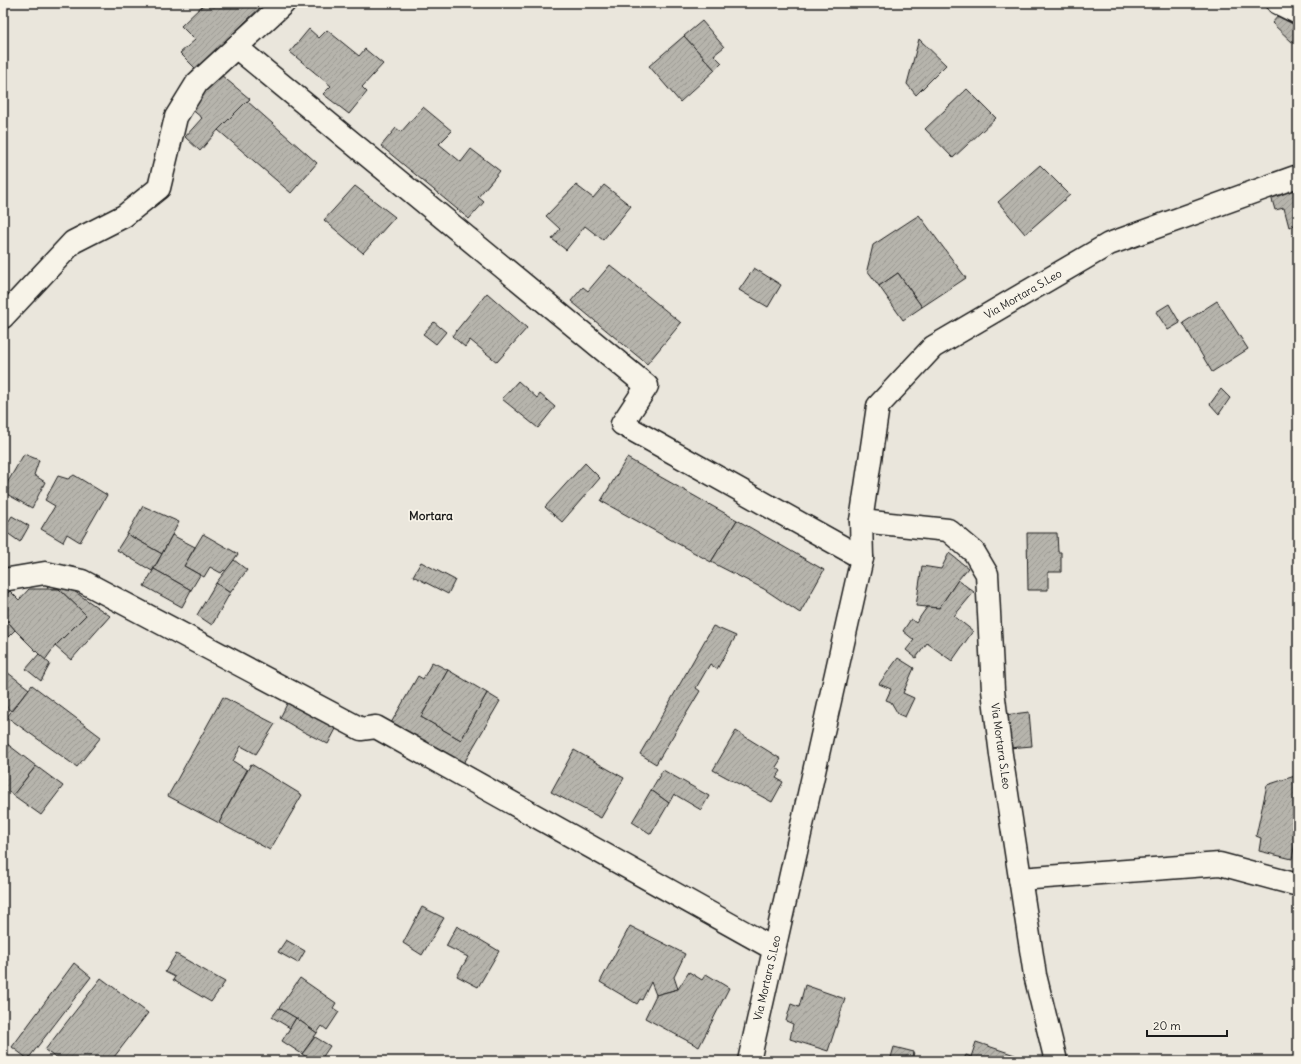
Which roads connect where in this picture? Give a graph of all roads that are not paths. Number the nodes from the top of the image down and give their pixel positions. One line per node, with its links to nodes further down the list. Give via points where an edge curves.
1 (284, 3): 4 (street)
2 (1278, 3): 3 (street)
3 (1298, 13)
4 (236, 47): 6 (street, via 197,83 176,117 159,188 124,216 73,242); 8 (street, via 647,386 622,424)
5 (1298, 176): 7 (street, Via Mortara S.Leo, via 1110,244 933,347 878,406)
6 (3, 317)
7 (861, 520): 8 (street, Via Mortara S.Leo); 10 (street, Via Mortara S.Leo, via 948,530 974,552 987,574 993,690)
8 (862, 558): 12 (street, Via Mortara S.Leo)
9 (3, 580): 12 (street, via 45,573 82,581 361,729 376,727)
10 (1020, 879): 11 (street, via 1220,864); 14 (street, Via Mortara S.Leo, via 1035,975)
11 (1298, 885)
12 (774, 948): 13 (street, Via Mortara S.Leo)
13 (749, 1061)
14 (1056, 1061)

